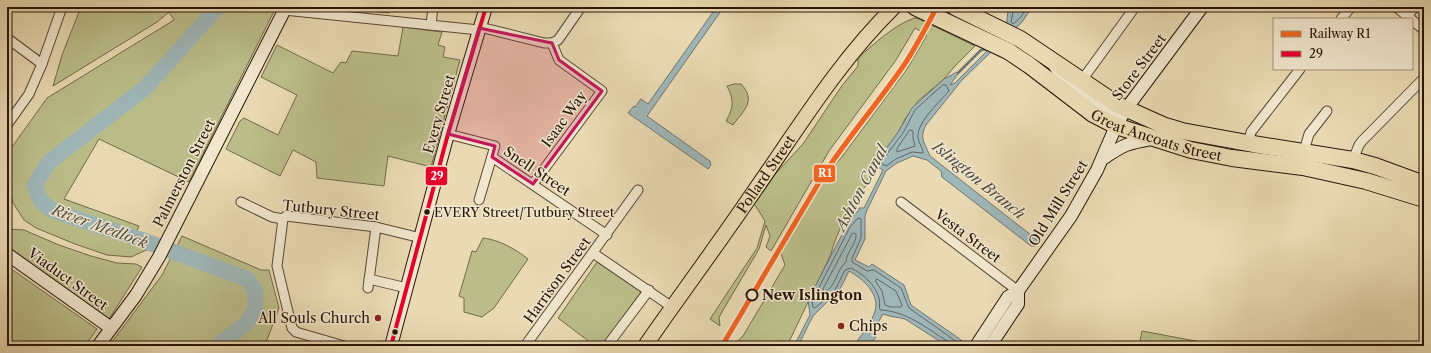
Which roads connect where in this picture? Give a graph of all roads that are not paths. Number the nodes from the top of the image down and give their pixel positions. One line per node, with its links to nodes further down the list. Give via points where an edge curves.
1 (62, 7): 24 (street)
2 (433, 7): 18 (street)
3 (486, 7): 19 (street, Every Street)
4 (581, 7): 22 (street, via 558,40)
5 (894, 7): 14 (main road, Pollard Street)
6 (915, 7): 31 (highway, Great Ancoats Street, via 1008,51 1092,114)
7 (954, 7): 23 (highway, Great Ancoats Street, via 987,22)
8 (1135, 7): 26 (street)
9 (1202, 7): 28 (street, Store Street)
10 (1351, 7): 15 (street)
11 (1396, 7): 16 (street)
12 (1415, 7): 16 (street)
13 (285, 8): 18 (street); 58 (street, Palmerston Street, via 159,257 136,295)
14 (883, 14): 57 (main road, Pollard Street, via 821,93 750,198)
15 (1342, 18)
16 (1410, 18)
17 (1413, 21): 20 (street)
18 (431, 25): 19 (street)
19 (479, 28): 22 (street); 32 (street, Every Street)
20 (1424, 30)
21 (7, 38): 24 (street)
22 (552, 43): 41 (street, Isaac Way, via 559,60 602,91)
23 (1052, 61): 28 (highway, Great Ancoats Street); 31 (street, via 1062,77 1111,112)
24 (42, 64): 30 (street, via 29,94)
25 (1299, 70): 34 (street, via 1250,132)
26 (1085, 76)
27 (1424, 78): 38 (street, via 1362,141)
28 (1126, 110): 31 (street, Store Street); 34 (highway, Great Ancoats Street, via 1182,131)
29 (1327, 111): 35 (street, via 1310,134)
30 (7, 125)
31 (1116, 126): 33 (highway, Great Ancoats Street); 37 (street, Old Mill Street)
32 (448, 134): 36 (street, via 495,146); 51 (street, Every Street)
33 (1152, 138): 37 (street, via 1128,143); 39 (highway, Great Ancoats Street, via 1197,152)
34 (1253, 144): 35 (highway, Great Ancoats Street); 39 (highway)
35 (1304, 151): 38 (highway, Great Ancoats Street)
36 (492, 157): 41 (street, Snell Street); 45 (street)
37 (1102, 159): 56 (street, Old Mill Street, via 1071,216)
38 (1353, 160): 40 (highway); 42 (highway, Great Ancoats Street)
39 (1260, 161): 40 (highway, Great Ancoats Street)
40 (1344, 176): 44 (highway, Great Ancoats Street)
41 (533, 184): 50 (street, Snell Street)
42 (1424, 184)
43 (638, 190): 50 (street, Harrison Street)
44 (1424, 199)
45 (479, 200)
46 (241, 202): 48 (street, Tutbury Street)
47 (901, 202): 56 (street, Vesta Street)
48 (283, 220): 49 (street, Tutbury Street, via 286,216); 60 (street, via 277,266 292,328 296,332)
49 (376, 227): 51 (street, Tutbury Street); 54 (street, via 368,284)
50 (606, 235): 52 (street, Harrison Street)
51 (421, 238): 54 (street, Every Street)
52 (593, 253): 55 (street); 62 (street, Harrison Street)
53 (7, 254): 58 (street, Viaduct Street)
54 (407, 288): 61 (street, Every Street)
55 (648, 290): 57 (street); 63 (street)
56 (1018, 291): 65 (street, Old Mill Street, via 1008,297); 66 (street, Old Mill Street, via 1018,304)
57 (672, 306): 64 (main road, Pollard Street)
58 (111, 328): 59 (street, Palmerston Street)
59 (98, 346)
60 (344, 346)
61 (391, 346)
62 (525, 346)
63 (607, 346)
64 (645, 346)
65 (976, 346)
66 (990, 346)

